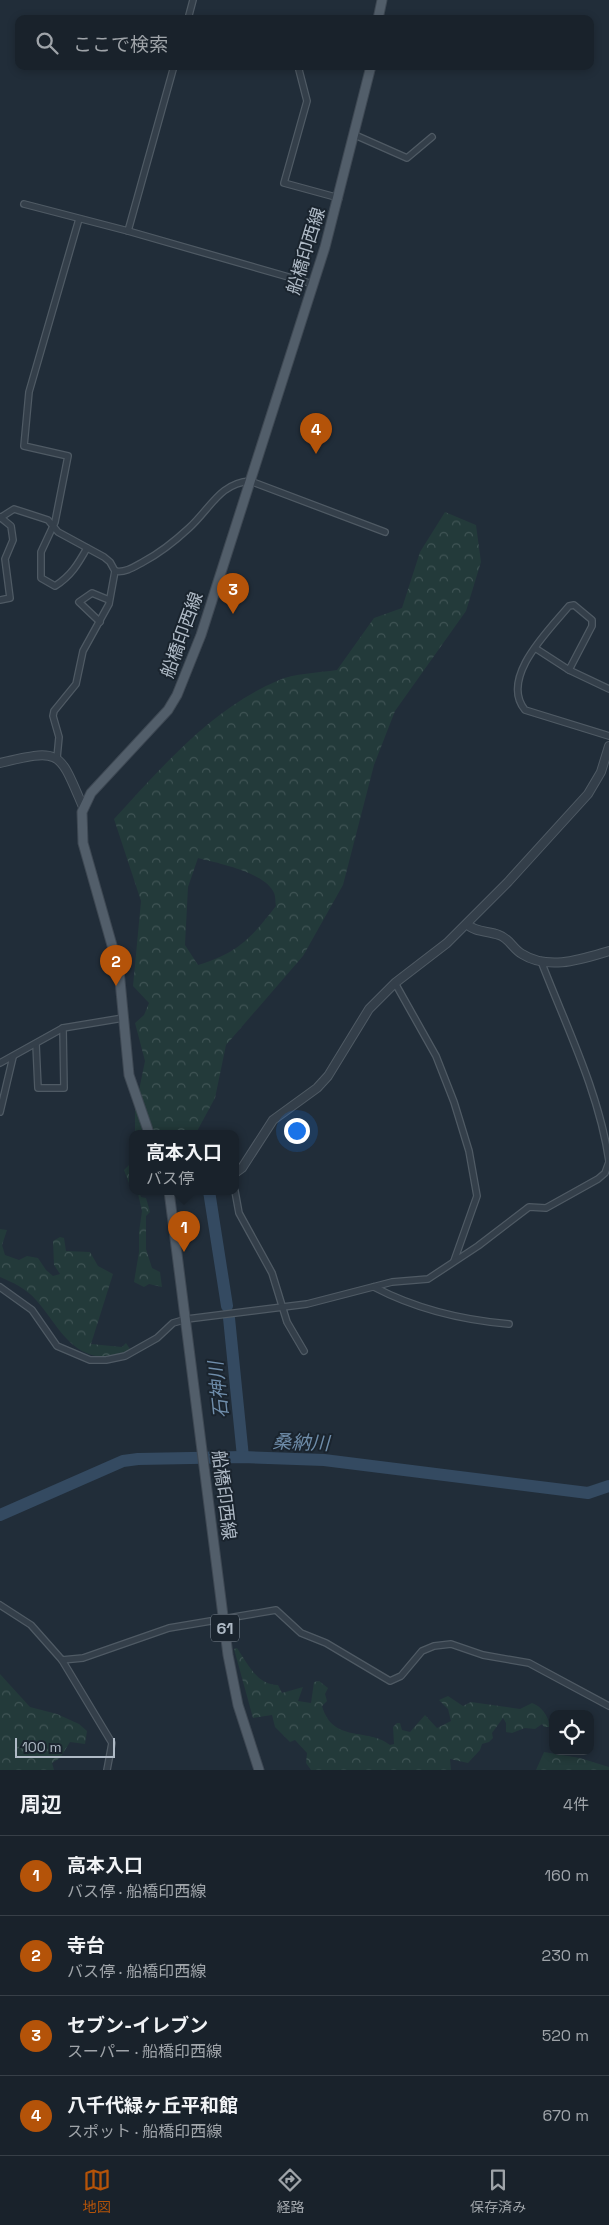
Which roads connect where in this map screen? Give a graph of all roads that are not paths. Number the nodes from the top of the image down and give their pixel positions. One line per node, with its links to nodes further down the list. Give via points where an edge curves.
1 (193, 0): 3 (street)
2 (382, 0): 4 (main road)
3 (189, 15)
4 (379, 15)
5 (173, 70): 13 (street)
6 (299, 70): 10 (street, via 307,102 284,183)
7 (370, 70): 8 (main road, 船橋印西線)
8 (355, 135): 9 (street, via 407,158); 10 (main road, 船橋印西線)
9 (432, 137)
10 (339, 198): 14 (main road, 船橋印西線)
11 (24, 204): 12 (street)
12 (79, 219): 13 (street); 17 (street, via 30,392 24,446 68,456)
13 (128, 231): 14 (street)
14 (313, 284): 15 (main road, 船橋印西線)
15 (250, 480): 18 (street); 20 (street, via 229,486 190,527 150,558 132,568); 31 (main road, 船橋印西線, via 201,635 177,695 155,727 91,793)
16 (1, 515): 17 (street, via 14,509 48,520); 21 (street, via 11,526 13,540 5,559 10,598)
17 (54, 526): 19 (street, via 58,532); 19 (street, via 41,552 42,578 55,586 64,581)
18 (385, 532)
19 (87, 548): 20 (street, via 110,562)
20 (115, 572): 22 (street)
21 (0, 600)
22 (109, 600): 23 (street); 23 (street, via 92,593 79,602)
23 (100, 622): 29 (street, via 83,651 76,684 54,711 59,737)
24 (535, 648): 25 (street); 25 (street, via 569,606 574,605 592,620 592,626); 27 (street, via 519,671 519,702 525,710)
25 (569, 670): 26 (street)
26 (609, 689)
27 (609, 736)
28 (609, 746): 32 (street, via 601,772 588,794)
29 (57, 758): 30 (street, via 29,756); 31 (street, via 66,767)
30 (0, 763)
31 (83, 807): 36 (main road, via 83,843 116,955)
32 (467, 924): 34 (street, via 507,938 523,955); 35 (street)
33 (609, 952): 34 (street, via 570,962)
34 (541, 961): 43 (street, via 586,1074)
35 (395, 983): 44 (street, via 369,1009 328,1076 273,1120); 47 (street, via 436,1056 468,1151 477,1196)
36 (123, 1018): 37 (street); 42 (main road, via 129,1076)
37 (63, 1028): 38 (street); 38 (street, via 64,1088 38,1088)
38 (36, 1044): 39 (street)
39 (14, 1057): 40 (street); 41 (street)
40 (0, 1064)
41 (0, 1112)
42 (148, 1130)
43 (609, 1161): 47 (street, via 605,1173 598,1179 546,1208 529,1207)
44 (239, 1169)
45 (171, 1195): 51 (main road, 船橋印西線 / 61)
46 (236, 1195): 50 (street, via 238,1213 272,1273 280,1292)
47 (454, 1262): 49 (street, via 428,1279)
48 (0, 1287): 51 (street, via 32,1310 58,1346 90,1360 125,1356 157,1338 173,1323)
49 (374, 1287): 50 (street, via 307,1304); 52 (street, via 413,1305 477,1321)
50 (281, 1306): 51 (street); 53 (street)
51 (187, 1319): 55 (main road, 船橋印西線 / 61)
52 (509, 1324)
53 (304, 1351)
54 (0, 1605): 56 (street, via 30,1625)
55 (224, 1618): 56 (street, via 158,1631 83,1658); 57 (street, via 276,1610 301,1632 390,1681 401,1676 422,1651 438,1645 460,1645 483,1655 529,1663); 59 (main road, 船橋印西線 / 61, via 236,1694)
56 (62, 1660): 58 (street, via 112,1743)
57 (609, 1706)
58 (107, 1770)
59 (259, 1770)

